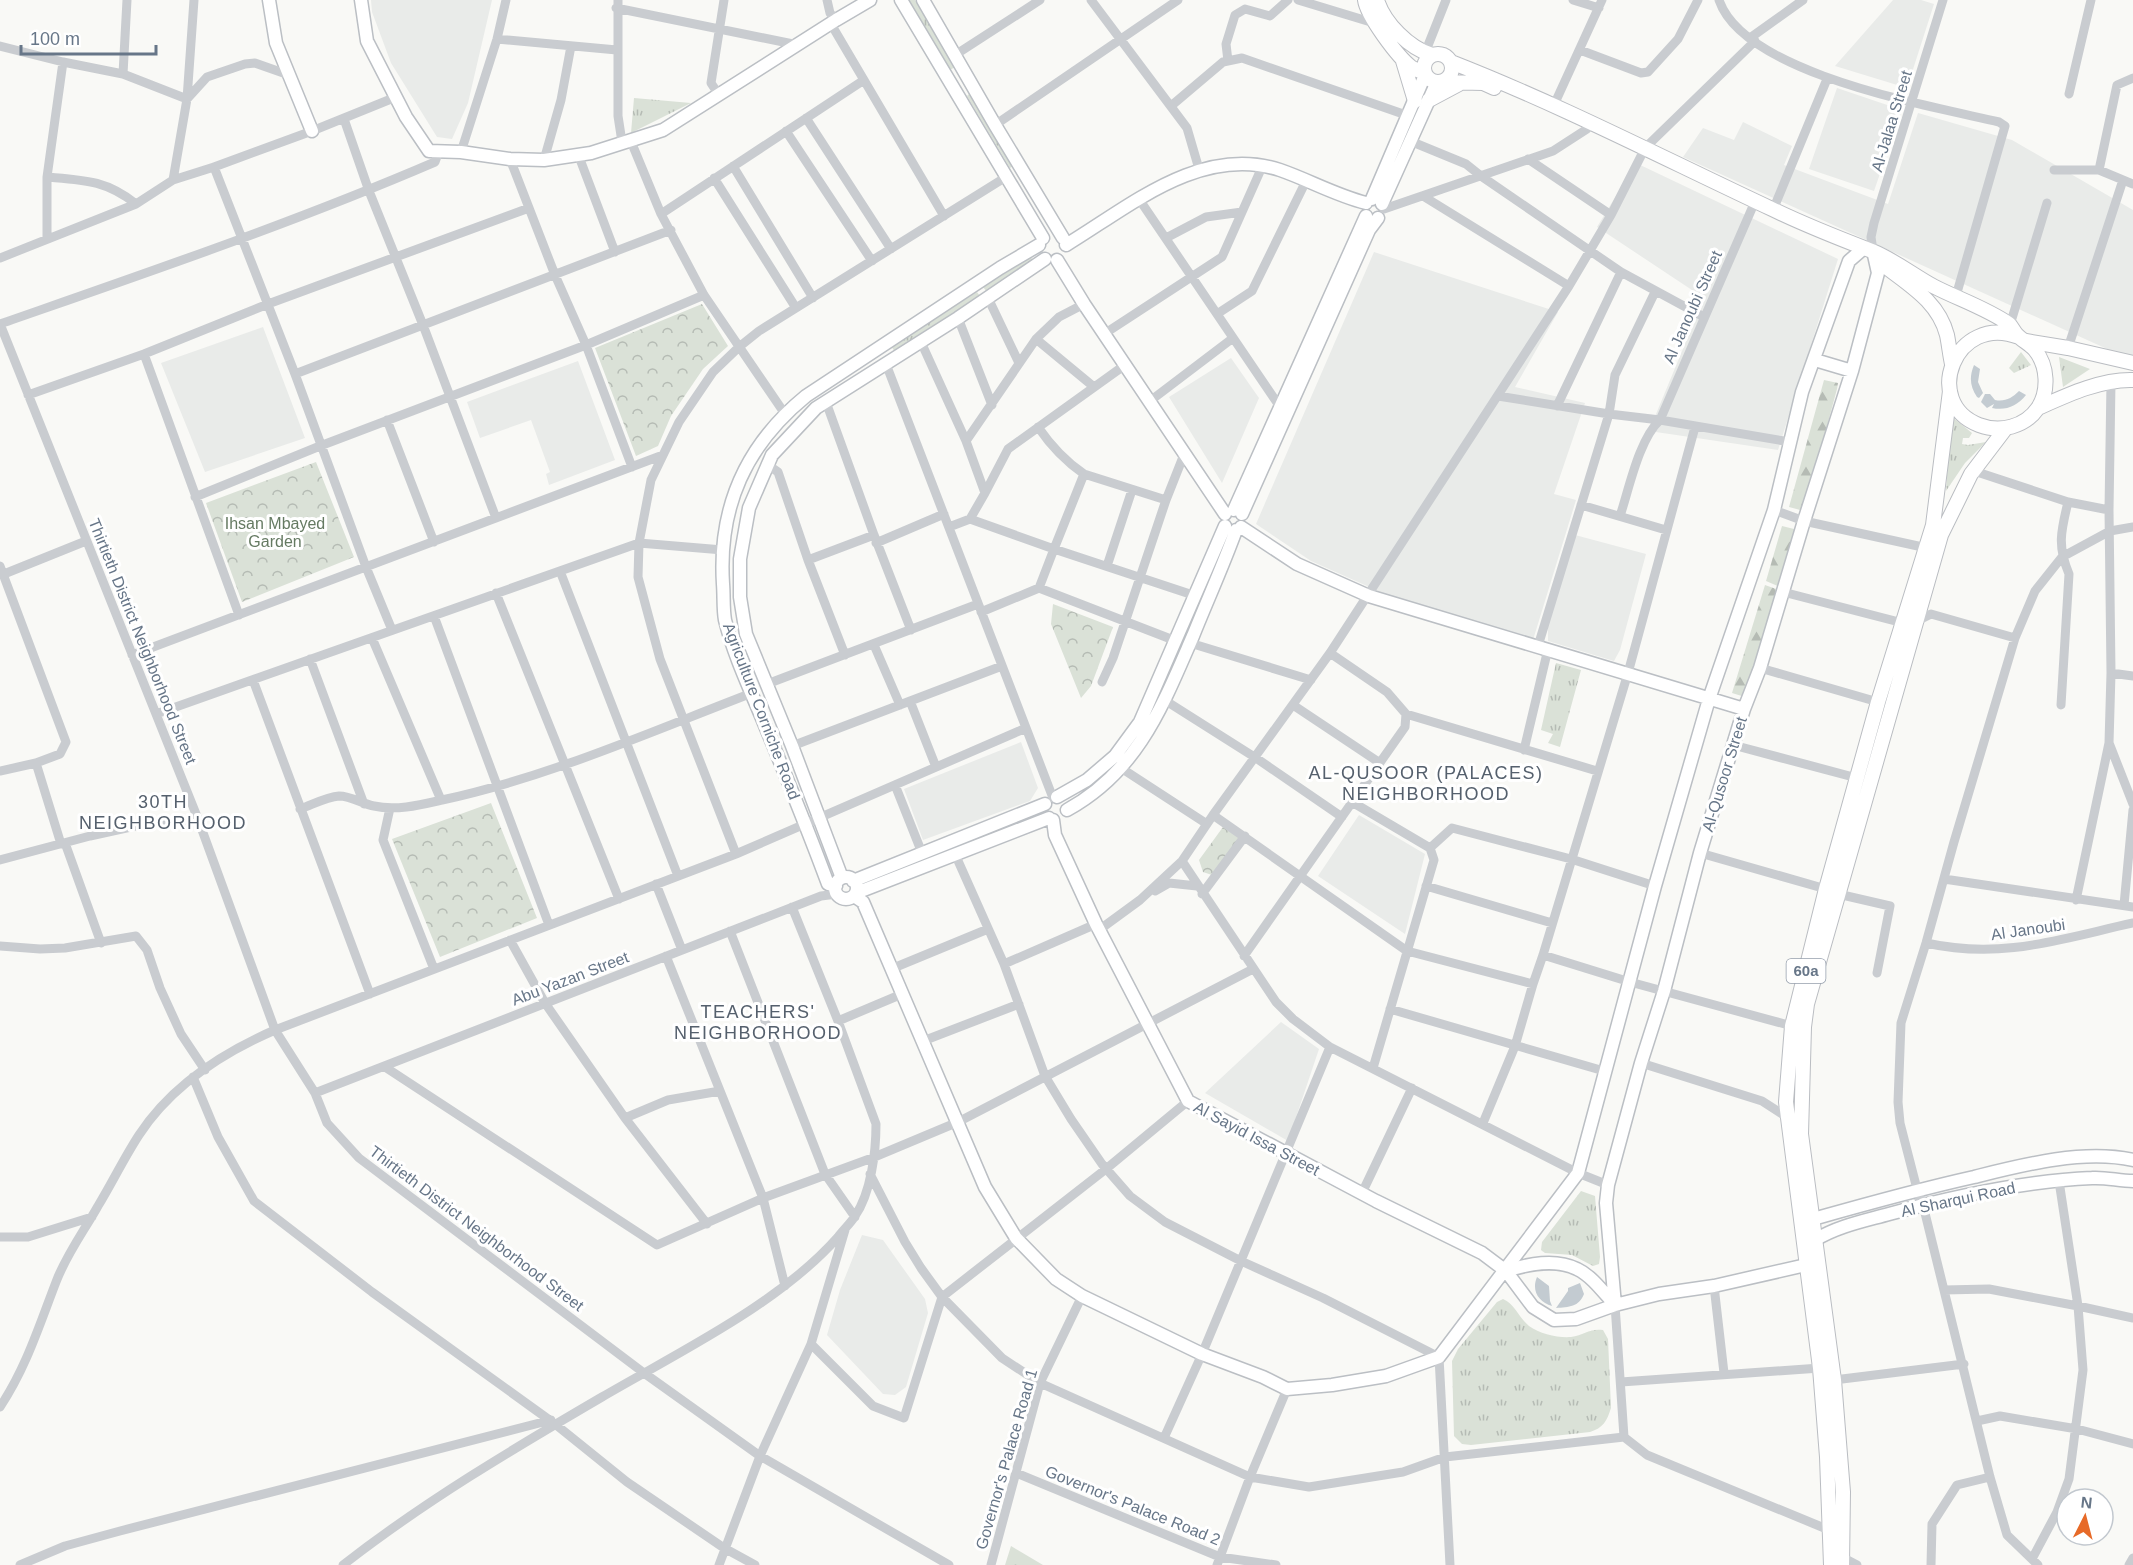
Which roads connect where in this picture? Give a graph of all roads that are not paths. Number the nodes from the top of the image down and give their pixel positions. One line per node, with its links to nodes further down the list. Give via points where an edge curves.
1 (127, 0): 45 (street)
2 (194, 0): 55 (street)
3 (269, 0): 46 (street, via 276,43)
4 (361, 0): 54 (street, via 367,41)
5 (506, 0): 31 (street)
6 (724, 0): 30 (street)
7 (827, 0): 28 (street)
8 (870, 0): 28 (street)
9 (901, 0): 84 (street)
10 (923, 0): 41 (street)
11 (1040, 0): 41 (street)
12 (1091, 0): 32 (street)
13 (1178, 0): 32 (street)
14 (1288, 0): 26 (street, via 1270,16)
15 (1298, 0): 29 (street)
16 (1365, 0): 29 (main road)
17 (1377, 0): 40 (main road, via 1381,12 1402,37)
18 (1446, 0): 40 (street)
19 (1573, 0): 27 (street)
20 (1698, 0): 38 (street, via 1678,39 1647,72)
21 (1719, 0): 33 (street, via 1722,11 1738,30)
22 (1803, 0): 33 (street)
23 (1943, 0): 57 (street, Al-Jalaa Street)
24 (2091, 0): 52 (street)
25 (617, 4): 30 (street); 37 (street)
26 (1242, 4): 42 (street, via 1226,44)
27 (1601, 4): 38 (street)
28 (833, 22): 34 (street); 50 (street)
29 (1374, 23): 39 (main road)
30 (719, 28): 34 (street); 53 (street, via 711,83)
31 (497, 39): 36 (street); 71 (street)
32 (1120, 39): 59 (street); 63 (street)
33 (1753, 39): 48 (street, via 1774,54); 69 (street)
34 (798, 45): 53 (street)
35 (0, 46): 43 (street)
36 (571, 46): 37 (street); 75 (street)
37 (617, 50): 67 (street, via 618,117)
38 (1580, 50): 58 (street)
39 (1400, 53): 47 (main road, via 1412,67); 56 (main road)
40 (1429, 54): 44 (main road, via 1442,55); 47 (main road, via 1426,61)
41 (956, 55): 63 (street)
42 (1228, 61): 59 (street); 60 (street, via 1242,58)
43 (63, 62): 45 (street); 83 (street)
44 (1451, 62): 47 (main road, via 1449,76); 58 (main road)
45 (123, 74): 55 (street)
46 (289, 75): 55 (street, via 255,63 244,64 207,77); 65 (street)
47 (1432, 78): 51 (main road); 56 (street)
48 (1827, 78): 57 (street); 98 (street)
49 (2133, 78): 81 (street, via 2117,85)
50 (864, 80): 61 (street); 102 (street)
51 (1466, 81): 56 (main road); 64 (main road, via 1483,83)
52 (2069, 94)
53 (719, 95): 67 (street, via 663,130)
54 (396, 97): 62 (street); 70 (street, via 429,151)
55 (187, 99): 86 (street)
56 (1422, 101): 60 (street); 68 (street)
57 (1913, 102): 112 (street, Al-Jalaa Street); 123 (street, via 2005,126)
58 (1554, 105): 69 (main road)
59 (1171, 106): 79 (street, via 1187,129)
60 (1409, 116): 97 (street)
61 (806, 118): 66 (street); 109 (street)
62 (345, 119): 65 (street); 90 (street)
63 (994, 125): 108 (street)
64 (1587, 129): 69 (main road); 74 (street, via 1553,151)
65 (312, 131): 77 (street)
66 (786, 131): 76 (street); 116 (street)
67 (626, 141): 72 (street); 100 (street)
68 (1410, 141): 82 (street, via 1466,164); 97 (street)
69 (1644, 151): 95 (main road); 98 (main road); 101 (street)
70 (439, 152): 71 (street); 90 (street, via 435,162)
71 (461, 152): 73 (street)
72 (578, 154): 75 (street); 111 (street)
73 (510, 159): 75 (street); 96 (street)
74 (1528, 159): 82 (street); 101 (street)
75 (544, 160)
76 (733, 166): 85 (street); 124 (street)
77 (214, 167): 86 (street); 106 (street)
78 (1262, 167): 79 (street, via 1245,164); 88 (street); 99 (street)
79 (1199, 169): 92 (street)
80 (2054, 170): 81 (street)
81 (2099, 170): 87 (street)
82 (1481, 176): 91 (street); 110 (street)
83 (47, 177): 94 (street, via 105,184); 105 (street)
84 (1006, 177): 102 (street); 107 (street)
85 (714, 178): 100 (street); 128 (street)
86 (173, 180): 94 (street)
87 (2123, 180): 89 (street); 142 (street)
88 (1306, 181): 97 (street); 129 (street, via 1252,291)
89 (2133, 184)
90 (369, 191): 106 (street); 113 (street)
91 (1423, 196): 97 (street); 120 (street)
92 (1139, 199): 104 (street); 108 (street)
93 (2047, 203): 134 (street)
94 (136, 204): 105 (street)
95 (1753, 206): 112 (main road, via 1794,226); 130 (street, Al Janoubi Street)
96 (529, 208): 113 (street); 118 (street)
97 (1373, 208): 163 (street); 193 (street, via 1369,230)
98 (1773, 210): 112 (main road)
99 (1242, 212): 104 (street, via 1206,218); 119 (street, via 1222,257)
100 (661, 214): 103 (street)
101 (1611, 215): 110 (street)
102 (944, 216): 109 (street)
103 (671, 230): 111 (street); 122 (street)
104 (1166, 238): 119 (street)
105 (47, 239): 114 (street)
106 (243, 239): 126 (street); 132 (street)
107 (1041, 241): 108 (street, via 1050,234); 115 (street, via 1040,253); 165 (street, Agriculture Corniche Road, via 806,396)
108 (1064, 241): 115 (street, via 1063,256)
109 (891, 249): 116 (street)
110 (1590, 250): 117 (street); 120 (street)
111 (615, 252): 118 (street)
112 (1868, 253): 123 (main road); 144 (street, Al-Qusoor Street, via 1849,261); 148 (main road, via 1917,290 1935,310 1947,334); 150 (street, Al-Qusoor Street, via 1878,273)
113 (395, 257): 126 (street); 133 (street)
114 (0, 258)
115 (1051, 260): 125 (street); 127 (street)
116 (872, 261): 124 (street)
117 (1621, 272): 121 (street); 162 (street)
118 (555, 275): 133 (street); 140 (street)
119 (1192, 277): 129 (street); 135 (street)
120 (1569, 286): 158 (street)
121 (1655, 292): 130 (street); 166 (street, via 1615,375)
122 (704, 295): 140 (street); 141 (street)
123 (1956, 296): 134 (main road)
124 (813, 298): 128 (street)
125 (988, 298): 131 (street); 145 (street)
126 (268, 304): 143 (street); 151 (street)
127 (1084, 304): 135 (street); 137 (street, via 1059,317)
128 (796, 308): 141 (street)
129 (1217, 314): 136 (street)
130 (1704, 317): 168 (street, Al Janoubi Street)
131 (958, 318): 139 (street); 161 (street)
132 (0, 324): 156 (street, Thirtieth District Neighborhood Street)
133 (423, 325): 151 (street); 157 (street)
134 (2010, 325): 138 (main road)
135 (1104, 334): 149 (street)
136 (1233, 338): 159 (street); 163 (street)
137 (1036, 339): 145 (street); 154 (street)
138 (2022, 339): 142 (main road); 148 (main road, via 1996,332 1981,335 1968,342); 164 (main road, via 2036,351 2043,364 2046,379)
139 (921, 342): 147 (street); 172 (street)
140 (586, 345): 157 (street); 178 (street)
141 (739, 347): 165 (street); 176 (street, via 713,372 679,422)
142 (2067, 348): 146 (main road)
143 (144, 354): 156 (street); 183 (street)
144 (1815, 360): 150 (street); 173 (street, Al-Qusoor Street)
145 (1019, 363): 161 (street)
146 (2133, 363)
147 (886, 364): 160 (street); 189 (street)
148 (1952, 364): 155 (main road)
149 (1125, 365): 154 (street); 159 (street)
150 (1852, 371): 194 (street, Al-Qusoor Street)
151 (295, 374): 174 (street)
152 (2133, 380): 153 (main road)
153 (2111, 382): 164 (main road); 188 (street)
154 (1094, 387): 169 (street)
155 (1950, 391): 171 (main road, via 1955,405 1977,424); 203 (main road, 60a)
156 (28, 395): 200 (street, Thirtieth District Neighborhood Street)
157 (450, 396): 167 (street); 191 (street)
158 (1498, 396): 162 (street); 217 (street)
159 (1150, 401): 175 (street)
160 (826, 402): 177 (street, via 779,447); 199 (street)
161 (992, 405): 172 (street)
162 (1557, 406): 166 (street)
163 (1280, 407): 193 (street)
164 (2038, 408): 171 (main road, via 2024,421)
165 (785, 414): 205 (street, Agriculture Corniche Road, via 755,450 736,486)
166 (1609, 414): 168 (street); 186 (street)
167 (387, 420): 174 (street); 201 (street)
168 (1660, 420): 170 (street); 190 (street, Al Janoubi Street, via 1644,441)
169 (1038, 427): 180 (street, via 1049,444); 182 (street, via 1008,448)
170 (1695, 427): 173 (street); 197 (street)
171 (2006, 428): 179 (main road, 60a)
172 (966, 441): 182 (street)
173 (1790, 442): 187 (street, Al-Qusoor Street)
174 (320, 446): 183 (street); 209 (street)
175 (1185, 452): 184 (street); 193 (street)
176 (663, 455): 178 (street); 202 (street, via 651,480)
177 (768, 465): 207 (street, via 778,472); 243 (street, via 749,508 740,560 746,634)
178 (632, 467): 191 (street)
179 (1974, 471): 185 (street); 222 (main road, 60a, via 1941,535)
180 (1084, 474): 181 (street); 204 (street)
181 (1132, 490): 184 (street); 208 (street)
182 (985, 493): 192 (street)
183 (195, 497): 219 (street)
184 (1166, 500): 212 (street)
185 (2068, 502): 188 (street); 206 (street, via 2060,536)
186 (1581, 505): 190 (street); 230 (street)
187 (1774, 510): 194 (street); 245 (street, Al-Qusoor Street)
188 (2109, 510): 198 (street)
189 (944, 514): 195 (street); 199 (street)
190 (1620, 516): 197 (street)
191 (496, 518): 201 (street)
192 (970, 519): 195 (street); 204 (street)
193 (1234, 520): 216 (street); 217 (street, via 1297,564); 228 (street)
194 (1804, 521): 203 (street); 214 (street, Al-Qusoor Street)
195 (949, 527): 218 (street)
196 (2133, 527): 198 (street)
197 (1666, 530): 237 (street)
198 (2110, 531): 206 (street); 238 (street)
199 (875, 539): 207 (street); 224 (street)
200 (86, 541): 210 (street); 232 (street, Thirtieth District Neighborhood Street)
201 (434, 542): 209 (street)
202 (639, 543): 205 (street); 211 (street); 255 (street, via 638,577 660,658)
203 (1927, 548): 222 (main road, 60a)
204 (1054, 549): 208 (street); 213 (street)
205 (723, 550): 244 (street, Agriculture Corniche Road, via 725,618)
206 (2062, 557): 226 (street, via 2035,591); 251 (street, via 2069,574)
207 (808, 560): 233 (street)
208 (1107, 566): 212 (street)
209 (366, 567): 219 (street); 223 (street)
210 (2, 570): 263 (street, via 66,742 60,754)
211 (560, 571): 215 (street); 257 (street)
212 (1140, 578): 216 (street); 221 (street)
213 (1039, 588): 218 (street); 221 (street)
214 (1783, 592): 222 (street); 236 (street, Al-Qusoor Street)
215 (496, 593): 220 (street); 265 (street)
216 (1196, 596): 227 (street)
217 (1369, 596): 230 (street); 231 (street)
218 (980, 608): 224 (street); 235 (street)
219 (239, 615): 232 (street)
220 (434, 616): 223 (street); 272 (street)
221 (1125, 622): 227 (street); 242 (street)
222 (1910, 622): 226 (street, via 1931,614); 248 (main road, 60a); 307 (main road, 60a)
223 (392, 630): 225 (street)
224 (911, 630): 229 (street)
225 (372, 638): 234 (street); 273 (street)
226 (2015, 638): 301 (street)
227 (1176, 641): 274 (street, via 1140,722 1115,756 1087,780)
228 (1190, 643): 241 (street); 247 (street)
229 (874, 645): 233 (street); 249 (street)
230 (1543, 648): 237 (street); 261 (street)
231 (1330, 653): 241 (street); 254 (street, via 1387,692)
232 (132, 655): 253 (street, Thirtieth District Neighborhood Street)
233 (845, 655): 243 (street)
234 (310, 659): 240 (street); 276 (street)
235 (1002, 666): 246 (street); 256 (street)
236 (1760, 668): 248 (street); 252 (street, Al-Qusoor Street)
237 (1628, 673): 245 (street); 269 (street)
238 (2111, 673): 239 (street); 258 (street)
239 (2133, 676)
240 (253, 680): 253 (street); 279 (street)
241 (1311, 680): 250 (street)
242 (1102, 682)
243 (767, 684): 260 (street)
244 (752, 693): 255 (street); 287 (street, Agriculture Corniche Road)
245 (1709, 699): 252 (street); 304 (street, Al-Qusoor Street)
246 (910, 701): 249 (street); 266 (street)
247 (1166, 701): 262 (street); 267 (street)
248 (1878, 702): 270 (main road, 60a)
249 (900, 705): 260 (street)
250 (1293, 705): 262 (street); 264 (street)
251 (2061, 705)
252 (1744, 709): 259 (street, Al-Qusoor Street)
253 (156, 714): 285 (street, Thirtieth District Neighborhood Street)
254 (1406, 714): 261 (street); 264 (street, via 1405,727)
255 (683, 719): 257 (street); 293 (street)
256 (1026, 729): 266 (street); 274 (street)
257 (626, 741): 265 (street); 299 (street)
258 (2109, 743): 277 (street); 310 (street)
259 (1733, 745): 270 (street); 292 (street, Al-Qusoor Street)
260 (792, 746): 283 (street)
261 (1524, 750): 269 (street)
262 (1256, 758): 282 (street); 284 (street)
263 (36, 763): 268 (street); 290 (street)
264 (1380, 763): 275 (street)
265 (565, 764): 272 (street); 308 (street)
266 (936, 766): 271 (street)
267 (1121, 768): 280 (street, via 1087,799); 288 (street)
268 (0, 771)
269 (1597, 771): 296 (street)
270 (1857, 778): 307 (main road, 60a)
271 (895, 785): 283 (street); 294 (street)
272 (496, 787): 273 (street); 315 (street)
273 (441, 800): 278 (street)
274 (1051, 800): 280 (street, via 1065,802); 286 (street, via 1045,813); 294 (street)
275 (1352, 802): 284 (street); 291 (street)
276 (364, 804): 278 (street); 279 (street, via 339,796)
277 (2133, 804)
278 (390, 808): 329 (street, via 383,840)
279 (300, 809): 336 (street)
280 (1067, 810): 286 (street, via 1064,817)
281 (2133, 812): 311 (street)
282 (1213, 814): 288 (street); 289 (street)
283 (820, 817): 287 (street); 305 (street)
284 (1342, 817): 300 (street)
285 (198, 819): 290 (street, via 140,825); 344 (street, Thirtieth District Neighborhood Street)
286 (1051, 819): 295 (street); 316 (street, Al Sayid Issa Street)
287 (806, 824): 293 (street); 305 (street, Agriculture Corniche Road, via 828,884)
288 (1207, 824): 298 (street)
289 (1245, 837): 300 (street); 306 (street)
290 (63, 843): 297 (street); 320 (street)
291 (1430, 848): 296 (street, via 1452,828); 303 (street, via 1434,860)
292 (1700, 853): 307 (street); 335 (street, Al-Qusoor Street)
293 (736, 854): 299 (street)
294 (922, 854): 305 (street)
295 (955, 854): 305 (street); 317 (street)
296 (1571, 859): 304 (street); 313 (street)
297 (0, 860)
298 (1182, 861): 306 (street); 309 (street)
299 (678, 876): 302 (street)
300 (1301, 876): 324 (street); 327 (street)
301 (1944, 879): 310 (street); 321 (street)
302 (656, 884): 308 (street); 323 (street)
303 (1426, 886): 313 (street); 324 (street)
304 (1655, 886): 333 (street, Al-Qusoor Street)
305 (846, 888): 312 (street, Abu Yazan Street); 330 (street, via 862,902)
306 (1200, 890): 309 (street, via 1169,883); 327 (street)
307 (1832, 892): 332 (street, via 1890,906); 343 (main road, 60a); 363 (main road, 60a, via 1804,1027)
308 (619, 899): 315 (street)
309 (1140, 900): 316 (street)
310 (2076, 900): 311 (street)
311 (2129, 906)
312 (792, 907): 318 (street, Abu Yazan Street); 341 (street)
313 (1552, 923): 325 (street)
314 (2133, 923): 321 (street, Al Janoubi, via 2043,945 2000,950 1964,950)
315 (549, 925): 319 (street)
316 (1097, 927): 328 (street); 342 (street, Al Sayid Issa Street)
317 (988, 929): 328 (street); 330 (street)
318 (730, 931): 323 (street, Abu Yazan Street); 369 (street)
319 (510, 940): 329 (street); 338 (street)
320 (101, 943): 322 (street, via 40,949); 351 (street, via 136,936 147,950 181,1034)
321 (1926, 943): 374 (street, via 1901,1023 1898,1102)
322 (0, 946)
323 (682, 950): 326 (street, Abu Yazan Street)
324 (1407, 951): 334 (street); 340 (street)
325 (1543, 955): 333 (street); 334 (street)
326 (666, 956): 338 (street, Abu Yazan Street); 356 (street)
327 (1244, 956): 331 (street)
328 (1004, 964): 339 (street)
329 (434, 969): 336 (street)
330 (891, 969): 337 (street)
331 (1253, 969): 342 (street); 347 (street, via 1276,1002)
332 (1877, 973)
333 (1630, 982): 335 (street); 352 (street, Al-Qusoor Street)
334 (1533, 984): 346 (street)
335 (1664, 991): 343 (street); 348 (street, Al-Qusoor Street)
336 (370, 994): 344 (street)
337 (902, 994): 341 (street); 345 (street)
338 (545, 1003): 349 (street, Abu Yazan Street); 360 (street)
339 (1019, 1004): 345 (street); 353 (street)
340 (1390, 1010): 346 (street); 350 (street)
341 (838, 1021): 365 (street, via 876,1124)
342 (1149, 1024): 353 (street); 358 (street, Al Sayid Issa Street)
343 (1792, 1026): 359 (main road, 60a)
344 (275, 1030): 351 (street, via 253,1039); 357 (street, Thirtieth District Neighborhood Street)
345 (923, 1041): 361 (street)
346 (1515, 1046): 352 (street); 362 (street)
347 (1330, 1047): 350 (street); 364 (street)
348 (1641, 1063): 359 (street, via 1762,1101); 373 (street, Al-Qusoor Street)
349 (385, 1067): 357 (street, Abu Yazan Street); 381 (street, via 657,1245)
350 (1373, 1068): 355 (street)
351 (205, 1070): 354 (street)
352 (1604, 1071): 368 (street, Al-Qusoor Street)
353 (1045, 1076): 361 (street); 367 (street)
354 (193, 1077): 378 (street, via 164,1104 140,1135); 410 (street, via 218,1137 254,1201)
355 (1412, 1088): 362 (street); 375 (street)
356 (720, 1091): 360 (street, via 668,1100); 376 (street)
357 (315, 1093): 402 (street, Thirtieth District Neighborhood Street, via 327,1123 359,1158)
358 (1188, 1101): 364 (street, Al Sayid Issa Street); 367 (street)
359 (1788, 1116): 363 (street); 383 (main road, 60a)
360 (625, 1118): 381 (street)
361 (958, 1122): 365 (street); 385 (street, via 985,1187)
362 (1483, 1123): 368 (street)
363 (1801, 1134): 380 (main road, 60a)
364 (1286, 1153): 375 (street, Al Sayid Issa Street); 386 (street)
365 (872, 1158): 369 (street); 370 (street)
366 (2133, 1160): 374 (street, via 2092,1156 2024,1165)
367 (1106, 1168): 385 (street); 386 (street, via 1130,1196 1165,1222)
368 (1578, 1173): 373 (street); 388 (street)
369 (825, 1174): 376 (street); 379 (street)
370 (870, 1174): 379 (street, via 866,1197); 393 (street, via 904,1242)
371 (2131, 1178): 372 (street, Al Sharqui Road)
372 (2060, 1181): 377 (street, Al Sharqui Road, via 2013,1186); 395 (street)
373 (1608, 1185): 394 (street, Al-Qusoor Street, via 1606,1203)
374 (1917, 1189): 377 (street); 380 (street)
375 (1362, 1193): 388 (street, Al Sayid Issa Street, via 1482,1253)
376 (763, 1198): 381 (street); 389 (street)
377 (1923, 1205): 383 (street, Al Sharqui Road); 391 (street)
378 (92, 1217): 384 (street, via 28,1237); 408 (street, via 56,1281 25,1365)
379 (855, 1217): 382 (street)
380 (1813, 1219): 383 (main road, 60a)
381 (707, 1224)
382 (845, 1228): 389 (street); 397 (street)
383 (1809, 1236): 387 (main road, 60a); 404 (main road, 60a)
384 (0, 1237)
385 (1016, 1238): 392 (street, via 1056,1279); 393 (street)
386 (1241, 1261): 398 (street); 399 (street)
387 (1806, 1265): 390 (street, Al Sayid Issa Street); 401 (main road, 60a)
388 (1506, 1271): 394 (street, via 1533,1263 1577,1269); 394 (street, Al Sayid Issa Street, via 1533,1307 1554,1320 1576,1319); 399 (street)
389 (785, 1286): 402 (street)
390 (1714, 1286): 394 (street, Al Sayid Issa Street); 403 (street)
391 (1944, 1290): 395 (street, via 1989,1289); 400 (street)
392 (1082, 1296): 398 (street); 406 (street, Governor's Palace Road 1)
393 (942, 1297): 397 (street, via 904,1418 873,1406); 406 (street, via 1002,1358)
394 (1615, 1305): 405 (street)
395 (2078, 1306): 396 (street); 411 (street, via 2083,1370)
396 (2133, 1318)
397 (811, 1344): 415 (street)
398 (1202, 1354): 407 (street); 413 (street)
399 (1439, 1357): 407 (street, via 1386,1376); 416 (street)
400 (1964, 1364): 404 (street); 409 (street)
401 (1820, 1368): 403 (street); 420 (main road, 60a)
402 (644, 1373): 410 (street); 415 (street, Thirtieth District Neighborhood Street)
403 (1724, 1373): 405 (street)
404 (1834, 1380): 420 (main road, 60a, via 1843,1492)
405 (1621, 1382): 412 (street)
406 (1040, 1383): 413 (street); 417 (street, Governor's Palace Road 1)
407 (1287, 1389): 418 (street)
408 (0, 1407)
409 (1977, 1420): 411 (street, via 2000,1416); 419 (street)
410 (552, 1422): 421 (street, via 627,1482); 426 (street, via 120,1531 65,1546); 427 (street, via 414,1512)
411 (2077, 1429): 414 (street); 425 (street, via 2069,1479)
412 (1624, 1437): 416 (street); 420 (street, via 1647,1455)
413 (1164, 1438): 418 (street)
414 (2133, 1444)
415 (760, 1456): 421 (street); 430 (street, Thirtieth District Neighborhood Street)
416 (1445, 1458): 418 (street, via 1403,1472 1309,1487); 433 (street)
417 (1016, 1473): 424 (street, Governor's Palace Road 2); 431 (street, Governor's Palace Road 1)
418 (1250, 1477): 424 (street)
419 (1990, 1478): 425 (street, via 2007,1535); 435 (street, via 1957,1485 1932,1524)
420 (1837, 1532): 423 (main road, 60a)
421 (724, 1548): 428 (street); 429 (street)
422 (2133, 1558): 436 (street)
423 (1837, 1560): 434 (street)
424 (1219, 1561): 432 (street, Governor's Palace Road 2)
425 (2035, 1562)
426 (20, 1565)
427 (344, 1565)
428 (719, 1565)
429 (755, 1565)
430 (948, 1565)
431 (991, 1565)
432 (1276, 1565)
433 (1450, 1565)
434 (1857, 1565)
435 (1931, 1565)
436 (2129, 1565)

